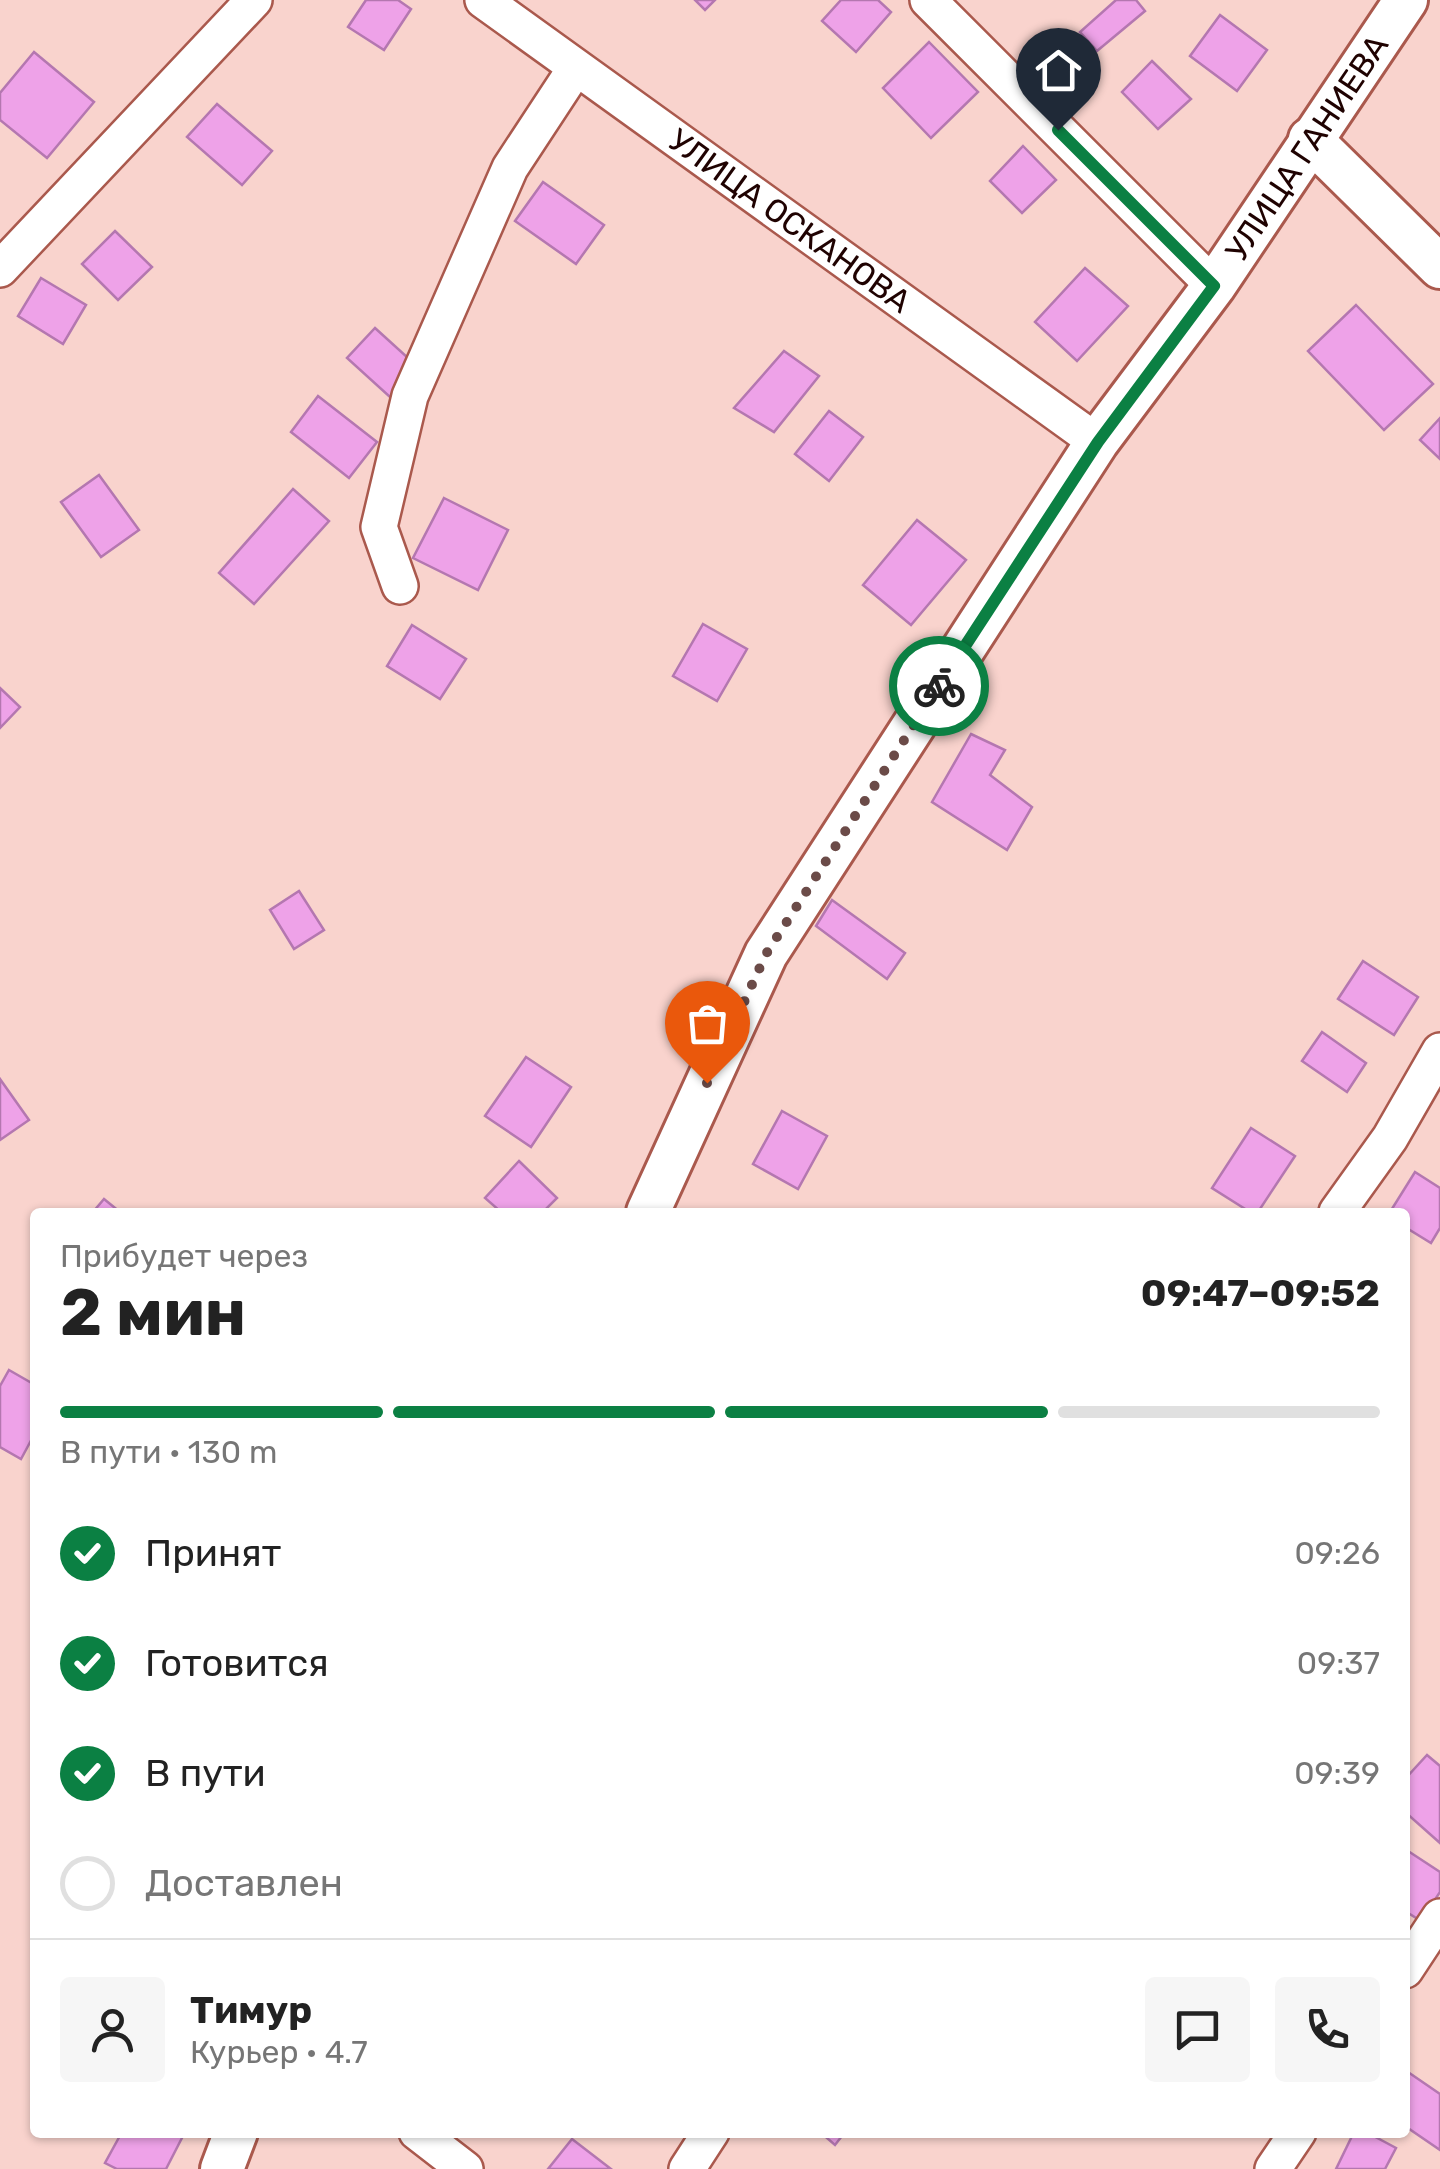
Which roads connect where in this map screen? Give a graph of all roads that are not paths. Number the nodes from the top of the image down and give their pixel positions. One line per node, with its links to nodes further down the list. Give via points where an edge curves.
1 (254, 0): 8 (street)
2 (483, 0): 5 (street, УЛИЦА ОСКАНОВА)
3 (928, 0): 9 (street)
4 (1406, 0): 6 (main road, УЛИЦА ГАНИЕВА)
5 (575, 68): 10 (street, УЛИЦА ОСКАНОВА); 11 (street, via 510,168 410,396 379,527)
6 (1310, 139): 7 (main road); 9 (main road, УЛИЦА ГАНИЕВА)
7 (1440, 268)
8 (0, 269)
9 (1214, 286): 10 (main road, УЛИЦА ГАНИЕВА)
10 (1098, 442): 13 (main road, УЛИЦА ГАНИЕВА, via 766,954)
11 (400, 586)
12 (1440, 1051): 14 (street)
13 (650, 1208)
14 (1341, 1208)
15 (1440, 1917): 16 (street)
16 (1410, 1962)
17 (234, 2138): 21 (main road)
18 (425, 2138): 22 (street)
19 (707, 2138): 23 (street)
20 (1294, 2138): 24 (street)
21 (222, 2169)
22 (466, 2169)
23 (687, 2169)
24 (1273, 2169)

